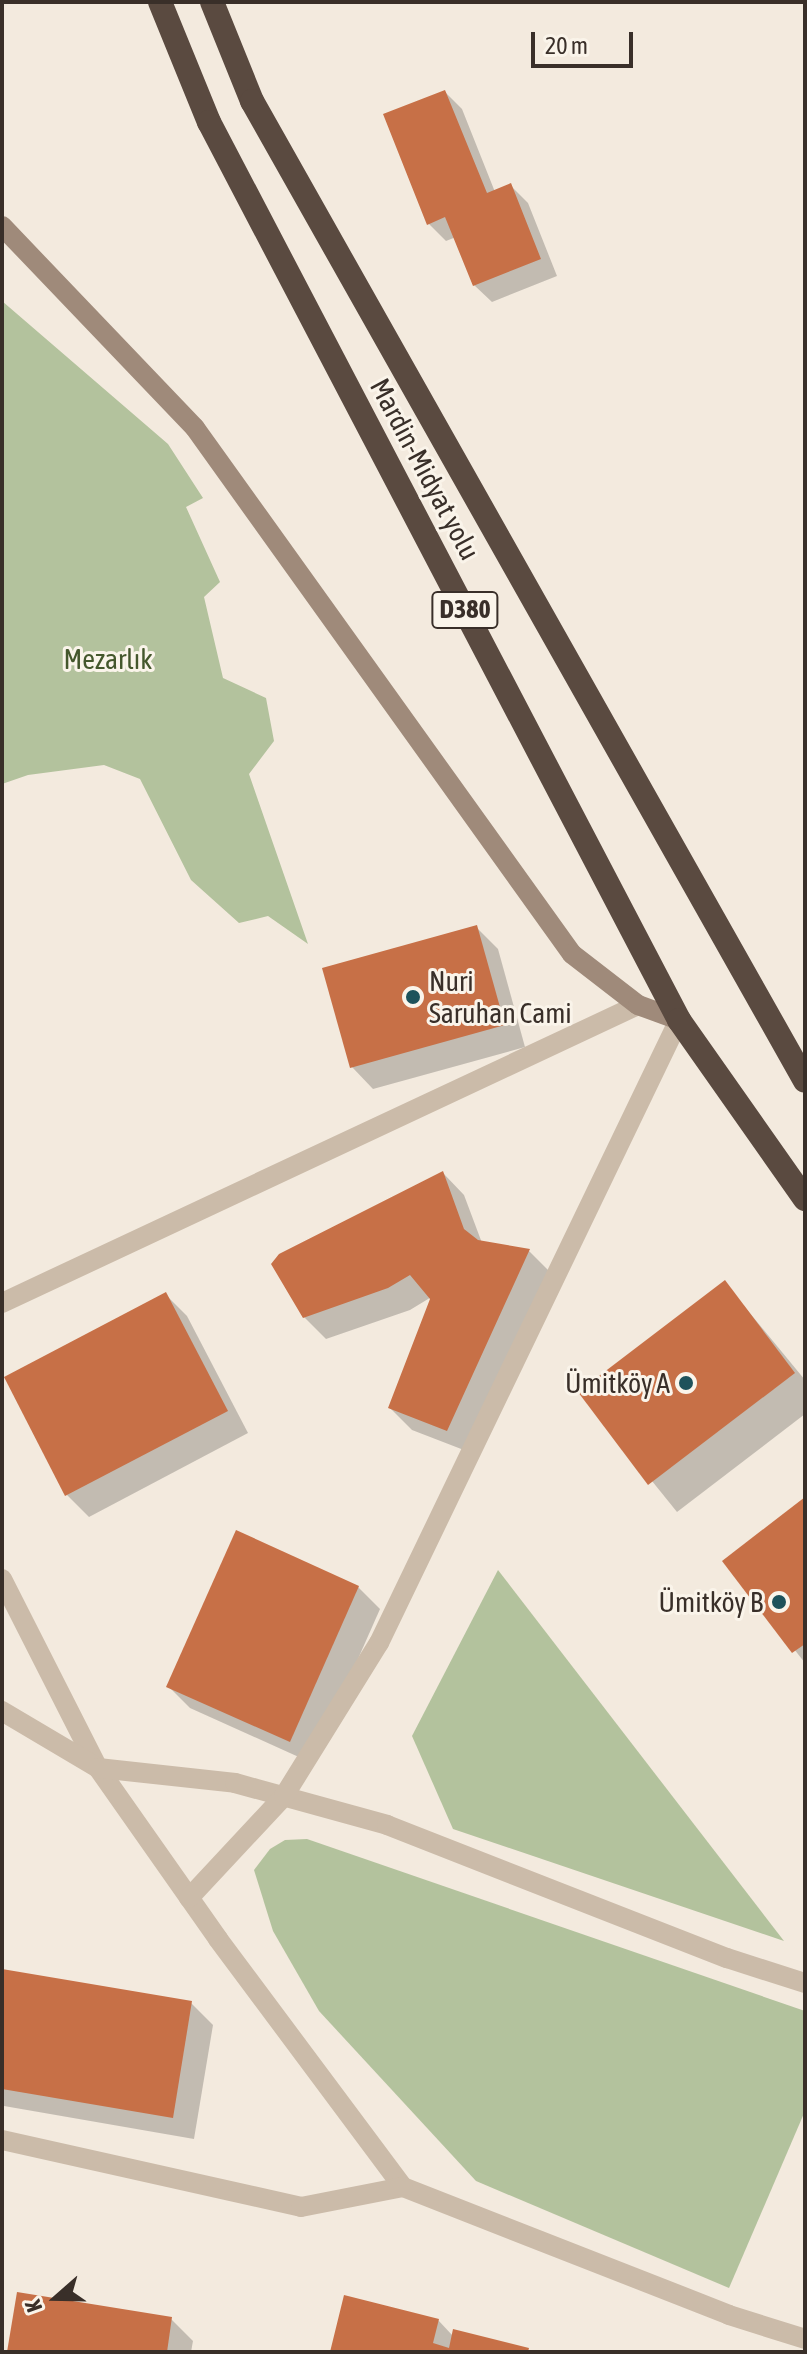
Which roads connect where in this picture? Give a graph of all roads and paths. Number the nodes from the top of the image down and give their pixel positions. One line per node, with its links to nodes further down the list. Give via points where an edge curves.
1 (160, 2): 5 (highway, Mardin-Midyat yolu / D380, via 209,122)
2 (212, 2): 6 (highway, Mardin-Midyat yolu / D380, via 252,101)
3 (2, 226): 4 (street, via 195,428 572,954)
4 (638, 1005): 5 (street); 8 (street)
5 (679, 1020): 7 (highway, Mardin-Midyat yolu / D380); 12 (street, via 379,1643)
6 (805, 1081)
7 (805, 1199)
8 (2, 1303)
9 (2, 1579): 11 (street)
10 (2, 1711): 11 (street)
11 (98, 1768): 12 (street, via 235,1783); 13 (street)
12 (284, 1796): 13 (street); 14 (street, via 387,1825 727,1958)
13 (189, 1898): 16 (street)
14 (805, 1983)
15 (2, 2140): 16 (street, via 301,2207)
16 (403, 2187): 17 (street, via 729,2315)
17 (805, 2339)

